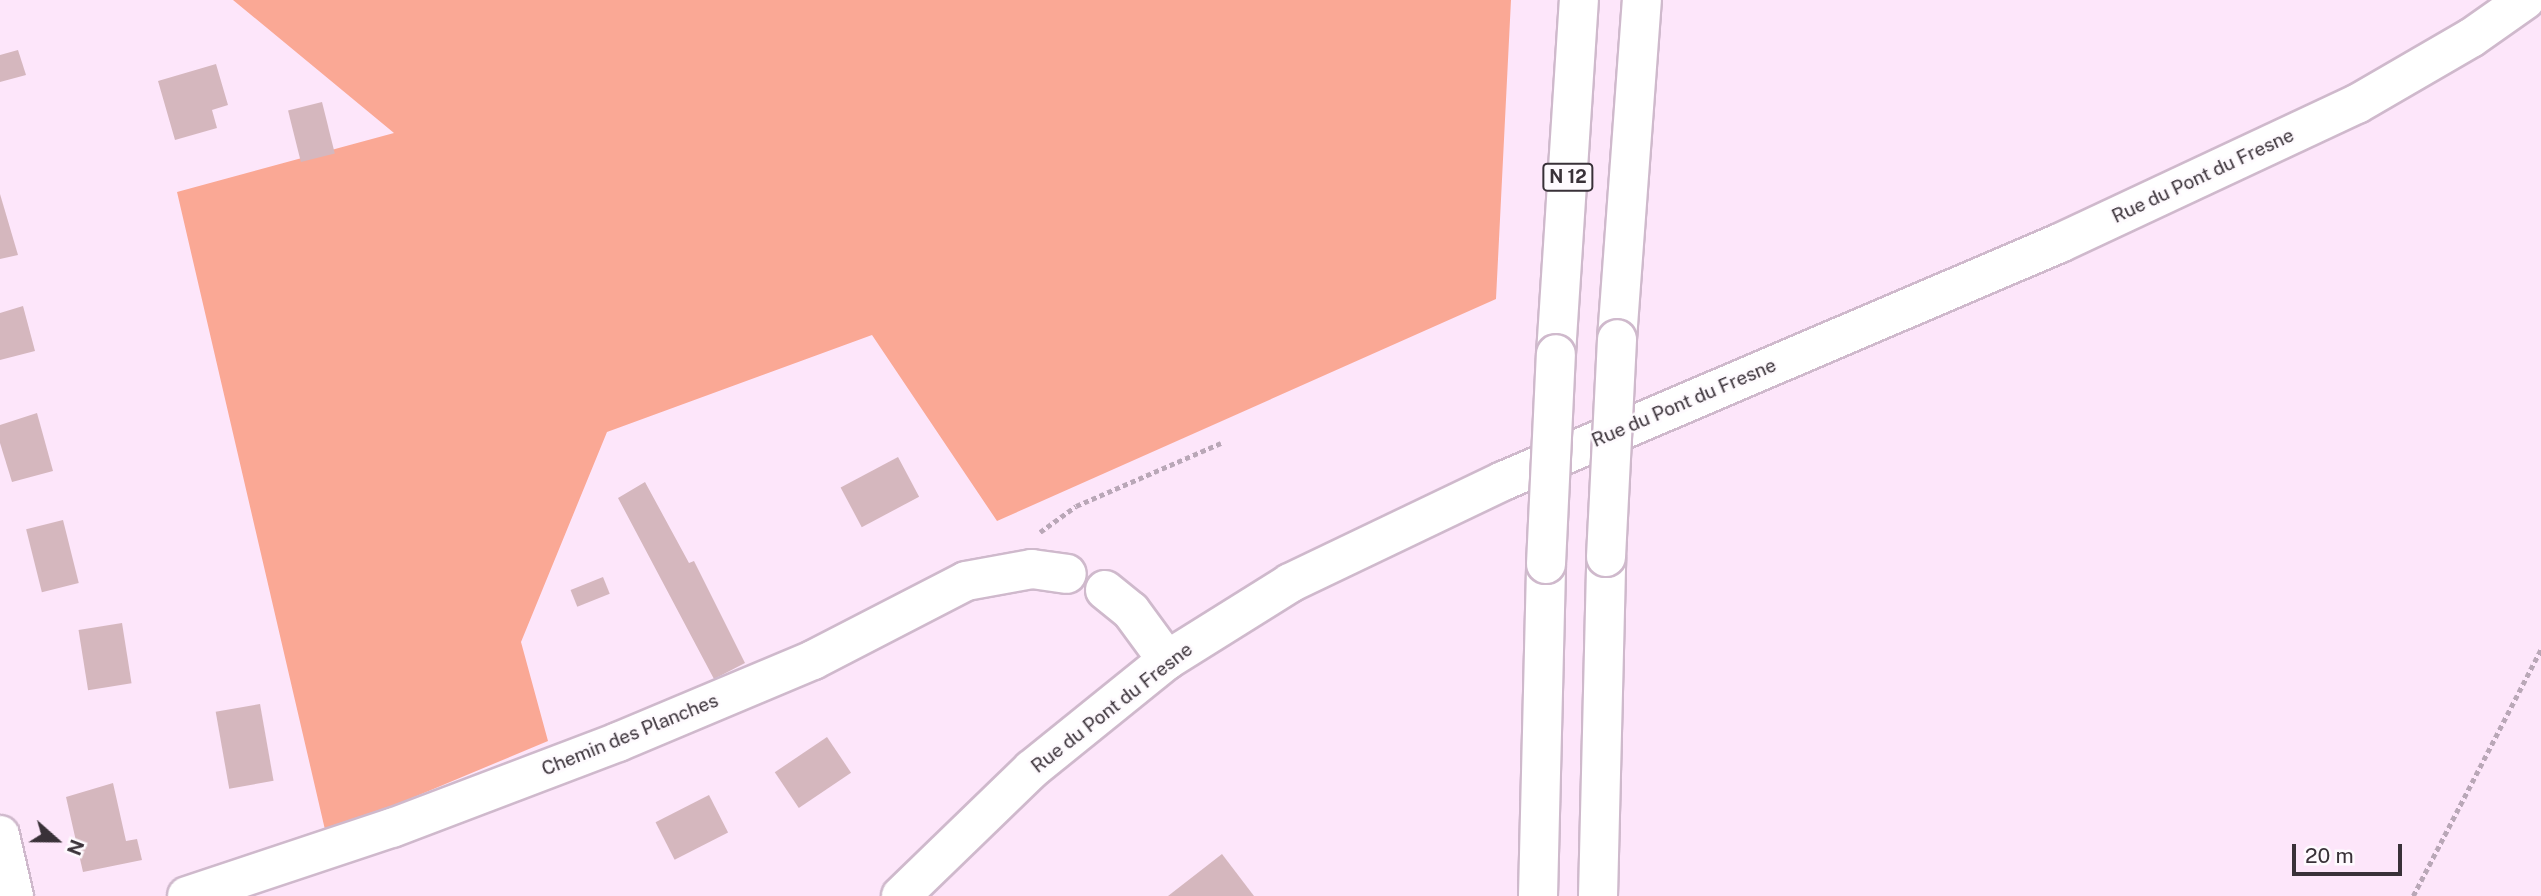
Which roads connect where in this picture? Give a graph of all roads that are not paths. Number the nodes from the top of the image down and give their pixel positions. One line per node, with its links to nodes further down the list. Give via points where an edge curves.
1 (1579, 0): 11 (main road, N 12, bridge, via 1546,564)
2 (1642, 0): 12 (main road, bridge, via 1606,557)
3 (2525, 0): 6 (main road, Rue du Pont du Fresne, via 2472,38 2357,104 2060,243 1412,523 1290,583)
4 (1066, 574): 10 (main road, Chemin des Planches, via 1032,569 966,581 813,660 618,742 392,828)
5 (1105, 590): 6 (main road, via 1131,611)
6 (1167, 660): 8 (main road, Rue du Pont du Fresne, via 1032,769)
7 (0, 835): 9 (main road)
8 (914, 891)
9 (14, 896)
10 (187, 896)
11 (1538, 896)
12 (1598, 896)

